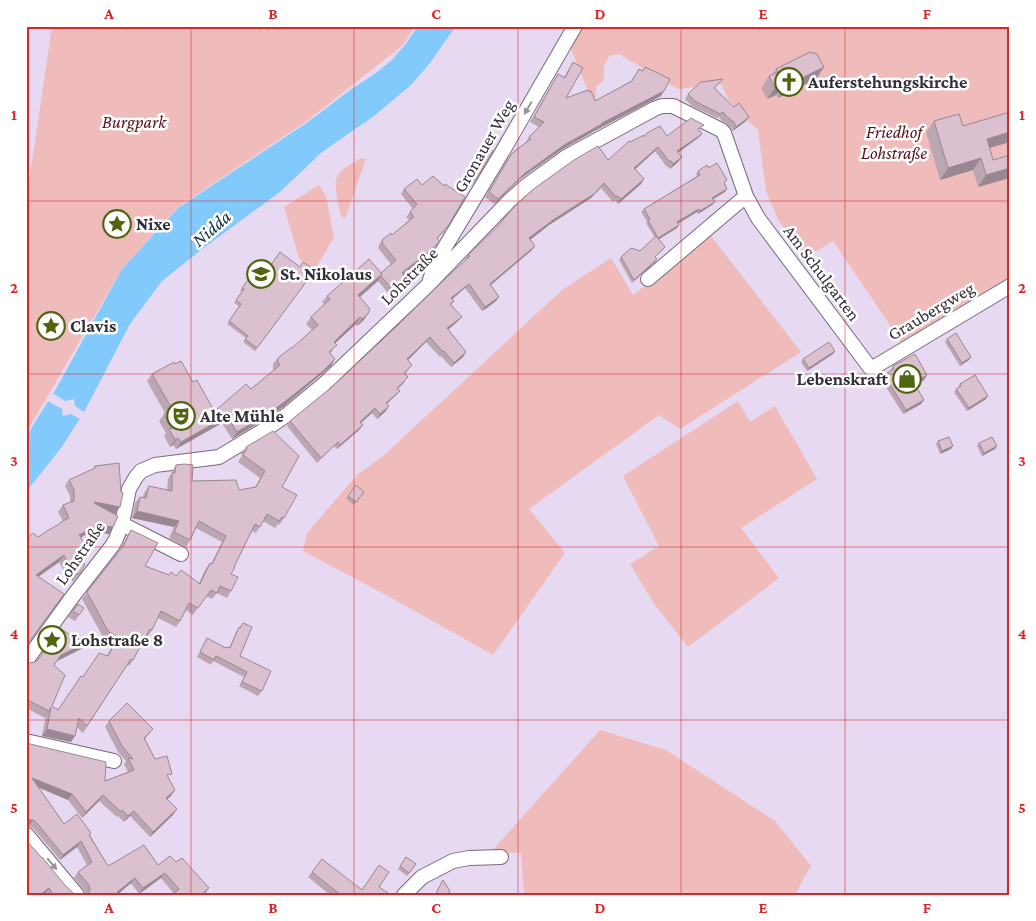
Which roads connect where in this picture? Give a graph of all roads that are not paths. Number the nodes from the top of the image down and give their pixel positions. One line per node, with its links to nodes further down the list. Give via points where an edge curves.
1 (574, 26): 4 (street, Gronauer Weg, one-way to 4, via 436,262)
2 (746, 196): 3 (street); 4 (street, Lohstraße, via 721,130 673,106 662,106 572,154 526,186); 6 (street, Am Schulgarten, via 758,218)
3 (648, 279)
4 (428, 285): 7 (street, Lohstraße, via 323,385 272,425 219,457 155,465 141,471 129,489)
5 (1010, 286): 6 (street, Graubergweg)
6 (871, 369)
7 (122, 524): 8 (street); 9 (street, Lohstraße, via 112,546)
8 (182, 554)
9 (26, 661)
10 (26, 741): 11 (street)
11 (114, 761)
12 (26, 834): 14 (street, one-way to 14)
13 (501, 857): 15 (street, via 453,861 422,878)
14 (77, 895)
15 (404, 895)

